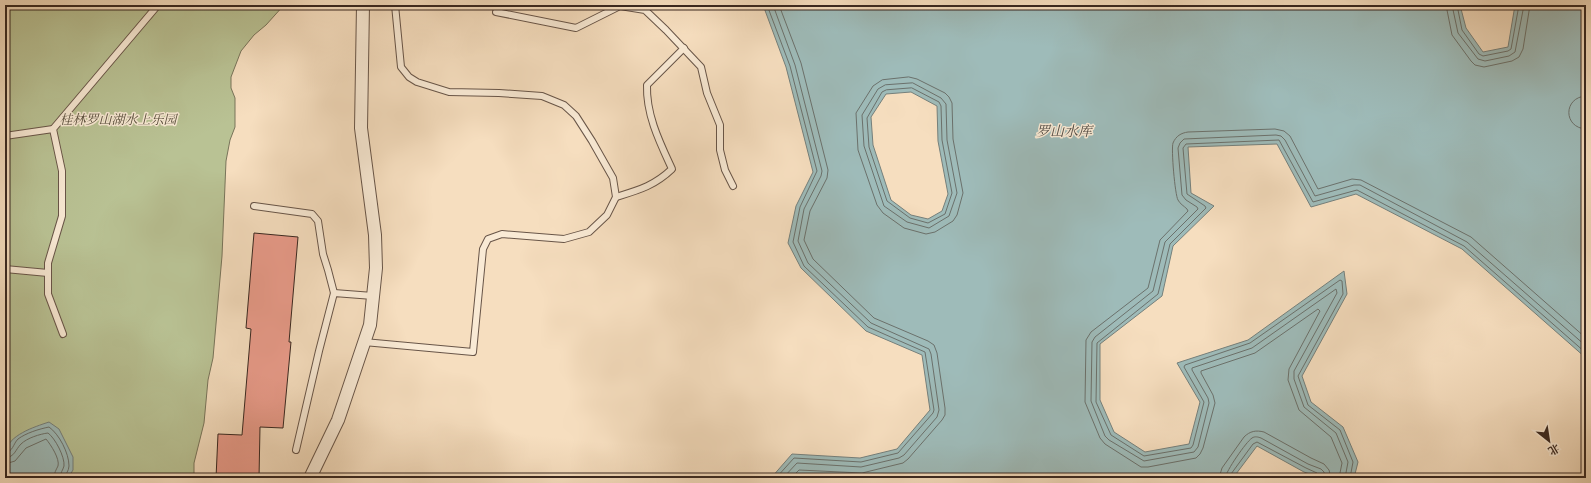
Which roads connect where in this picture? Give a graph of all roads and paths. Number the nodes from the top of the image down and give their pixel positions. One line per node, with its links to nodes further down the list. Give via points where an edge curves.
1 (158, 5): 6 (lane)
2 (363, 5): 14 (street, via 361,128 375,235 376,268)
3 (395, 5): 9 (lane, via 401,67 408,76 417,82 449,92 542,96 564,105 576,116 613,178)
4 (496, 12): 5 (lane, via 576,28 620,6 645,10)
5 (684, 48): 8 (lane, via 701,67 707,93 720,125 720,150 725,170); 9 (lane, via 647,85 646,100 672,170 644,189)
6 (53, 129): 7 (lane); 12 (lane, via 62,171 62,216 48,263)
7 (5, 136)
8 (733, 186)
9 (616, 197): 16 (lane, via 607,215 589,232 564,239 502,234 488,239 483,249 474,352)
10 (254, 206): 13 (lane, via 312,214 318,221 323,254)
11 (5, 269): 12 (lane)
12 (48, 273): 15 (lane, via 48,294)
13 (334, 293): 14 (lane); 17 (lane)
14 (373, 296): 16 (street, via 370,325)
15 (63, 334)
16 (364, 342): 18 (street, via 338,420)
17 (296, 450)
18 (310, 478)

